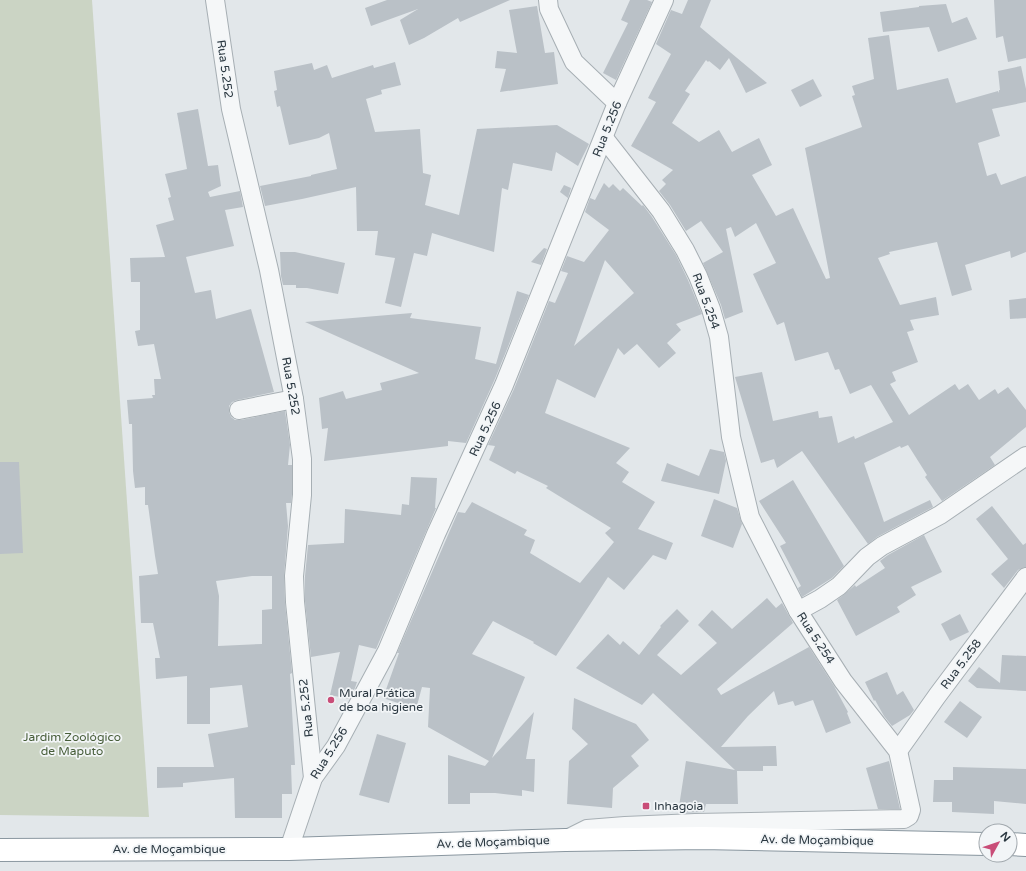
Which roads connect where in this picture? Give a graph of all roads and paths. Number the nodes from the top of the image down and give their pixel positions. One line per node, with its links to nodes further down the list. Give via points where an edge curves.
1 (215, 0): 6 (street, Rua 5.252, via 231,109 269,270)
2 (548, 0): 4 (street, via 549,9 574,62)
3 (664, 0): 4 (street, Rua 5.256)
4 (617, 103): 5 (street, Rua 5.256)
5 (604, 138): 10 (street, Rua 5.254, via 661,211 698,276 719,337 731,437 750,517); 12 (street, Rua 5.256, via 504,385 436,534 387,651 336,746)
6 (294, 399): 7 (street); 12 (street, Rua 5.252, via 302,459 302,495 294,576 295,602)
7 (239, 410)
8 (1026, 456): 10 (street, via 940,515 882,546 867,557 839,586)
9 (1026, 577): 11 (street, Rua 5.258)
10 (798, 610): 11 (street, Rua 5.254, via 843,681)
11 (898, 752): 13 (street, Rua 5.254, via 911,810 909,816 904,819 625,826 587,829)
12 (312, 778): 15 (street, Rua 5.256)
13 (565, 840): 14 (highway, Av. de Moçambique, via 702,838); 15 (highway, Av. de Moçambique)
14 (978, 844)
15 (289, 849): 16 (highway, Av. de Moçambique)
16 (0, 850)

